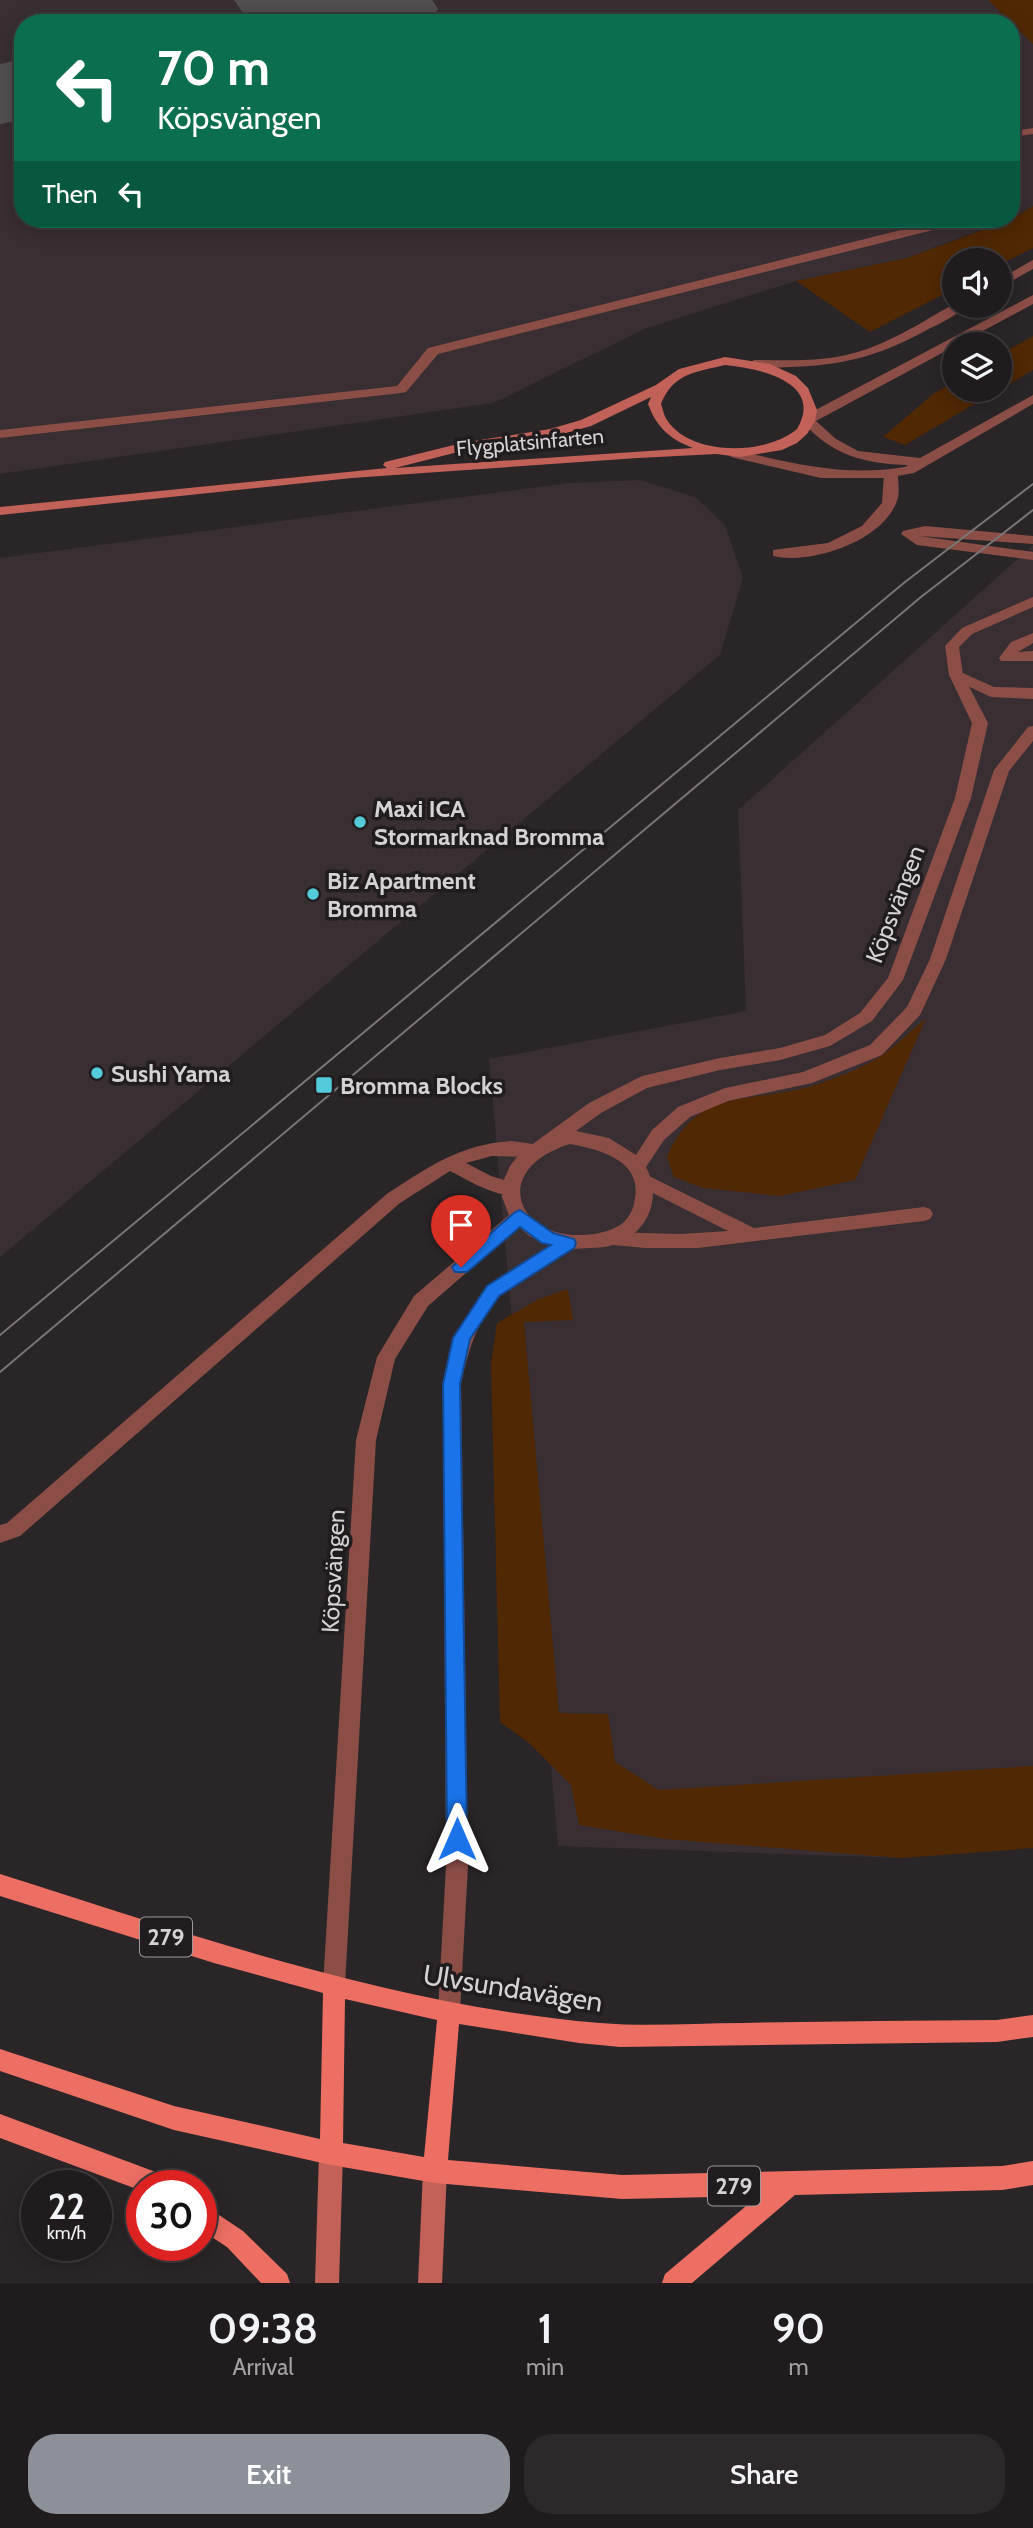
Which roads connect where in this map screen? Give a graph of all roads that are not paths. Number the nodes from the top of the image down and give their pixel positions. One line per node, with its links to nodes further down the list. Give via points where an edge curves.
1 (925, 228): 10 (street, via 433,351 401,389)
2 (1033, 264): 3 (street)
3 (1012, 276)
4 (1033, 299): 9 (street)
5 (942, 316): 6 (street, via 860,356)
6 (754, 364): 7 (street, via 725,361 698,365 675,374); 9 (street, via 799,385 810,401)
7 (660, 388): 11 (street, via 654,403 657,418 669,433); 14 (street, Flygplatsinfarten, via 563,430 462,447)
8 (1033, 399): 13 (street)
9 (810, 419): 12 (street, via 800,435 783,445); 13 (street, via 836,445 853,452 892,461)
10 (0, 434)
11 (711, 452): 12 (street); 14 (street, Flygplatsinfarten)
12 (736, 454): 15 (street, via 781,468 837,477)
13 (924, 461): 15 (street)
14 (352, 474): 16 (street, Flygplatsinfarten)
15 (891, 474): 18 (street, via 891,498 868,529 846,543 817,551)
16 (0, 511)
17 (1033, 540): 19 (street, via 925,530 908,534 917,541)
18 (778, 553)
19 (1033, 556)
20 (1033, 602): 23 (street, Köpsvängen, via 967,631 952,646)
21 (1033, 638): 22 (street, via 1016,645 1006,658)
22 (1033, 656)
23 (956, 675): 24 (street, via 991,692); 26 (street, Köpsvängen, via 980,723 963,798 895,980 866,1017 830,1040 642,1083 595,1108)
24 (1033, 693)
25 (1033, 731): 28 (street, via 1002,770 938,959 914,1011 876,1050 806,1078 725,1095 684,1112 658,1135)
26 (542, 1146): 27 (street, via 477,1150); 28 (street, via 570,1137 599,1140 626,1153); 29 (street, Köpsvängen, via 522,1161)
27 (449, 1162): 29 (street); 35 (street, via 394,1198)
28 (642, 1173): 32 (street); 33 (street, via 646,1197 642,1210)
29 (511, 1189): 31 (street)
30 (924, 1214): 32 (street)
31 (520, 1216): 34 (street, via 548,1238); 37 (street, Köpsvängen, via 421,1301 386,1357 366,1440)
32 (752, 1235): 33 (street, via 695,1243)
33 (609, 1239): 34 (street)
34 (568, 1243): 38 (street, via 493,1291 462,1338 452,1384 457,1866)
35 (4, 1531)
36 (0, 1885): 37 (main road, Ulvsundavägen / 279)
37 (334, 1985): 38 (main road, Ulvsundavägen / 279); 42 (main road)
38 (449, 2011): 39 (main road, Ulvsundavägen / 279, via 621,2035 997,2031); 44 (main road)
39 (1033, 2025)
40 (0, 2060): 42 (main road, 279, via 174,2118)
41 (0, 2126): 43 (main road)
42 (331, 2153): 44 (main road, 279); 49 (street)
43 (126, 2171)
44 (435, 2171): 46 (main road, 279, via 622,2187); 50 (street)
45 (1033, 2173): 46 (main road, 279)
46 (788, 2185): 51 (main road)
47 (217, 2226): 48 (main road)
48 (278, 2283)
49 (327, 2283)
50 (430, 2283)
51 (674, 2283)

